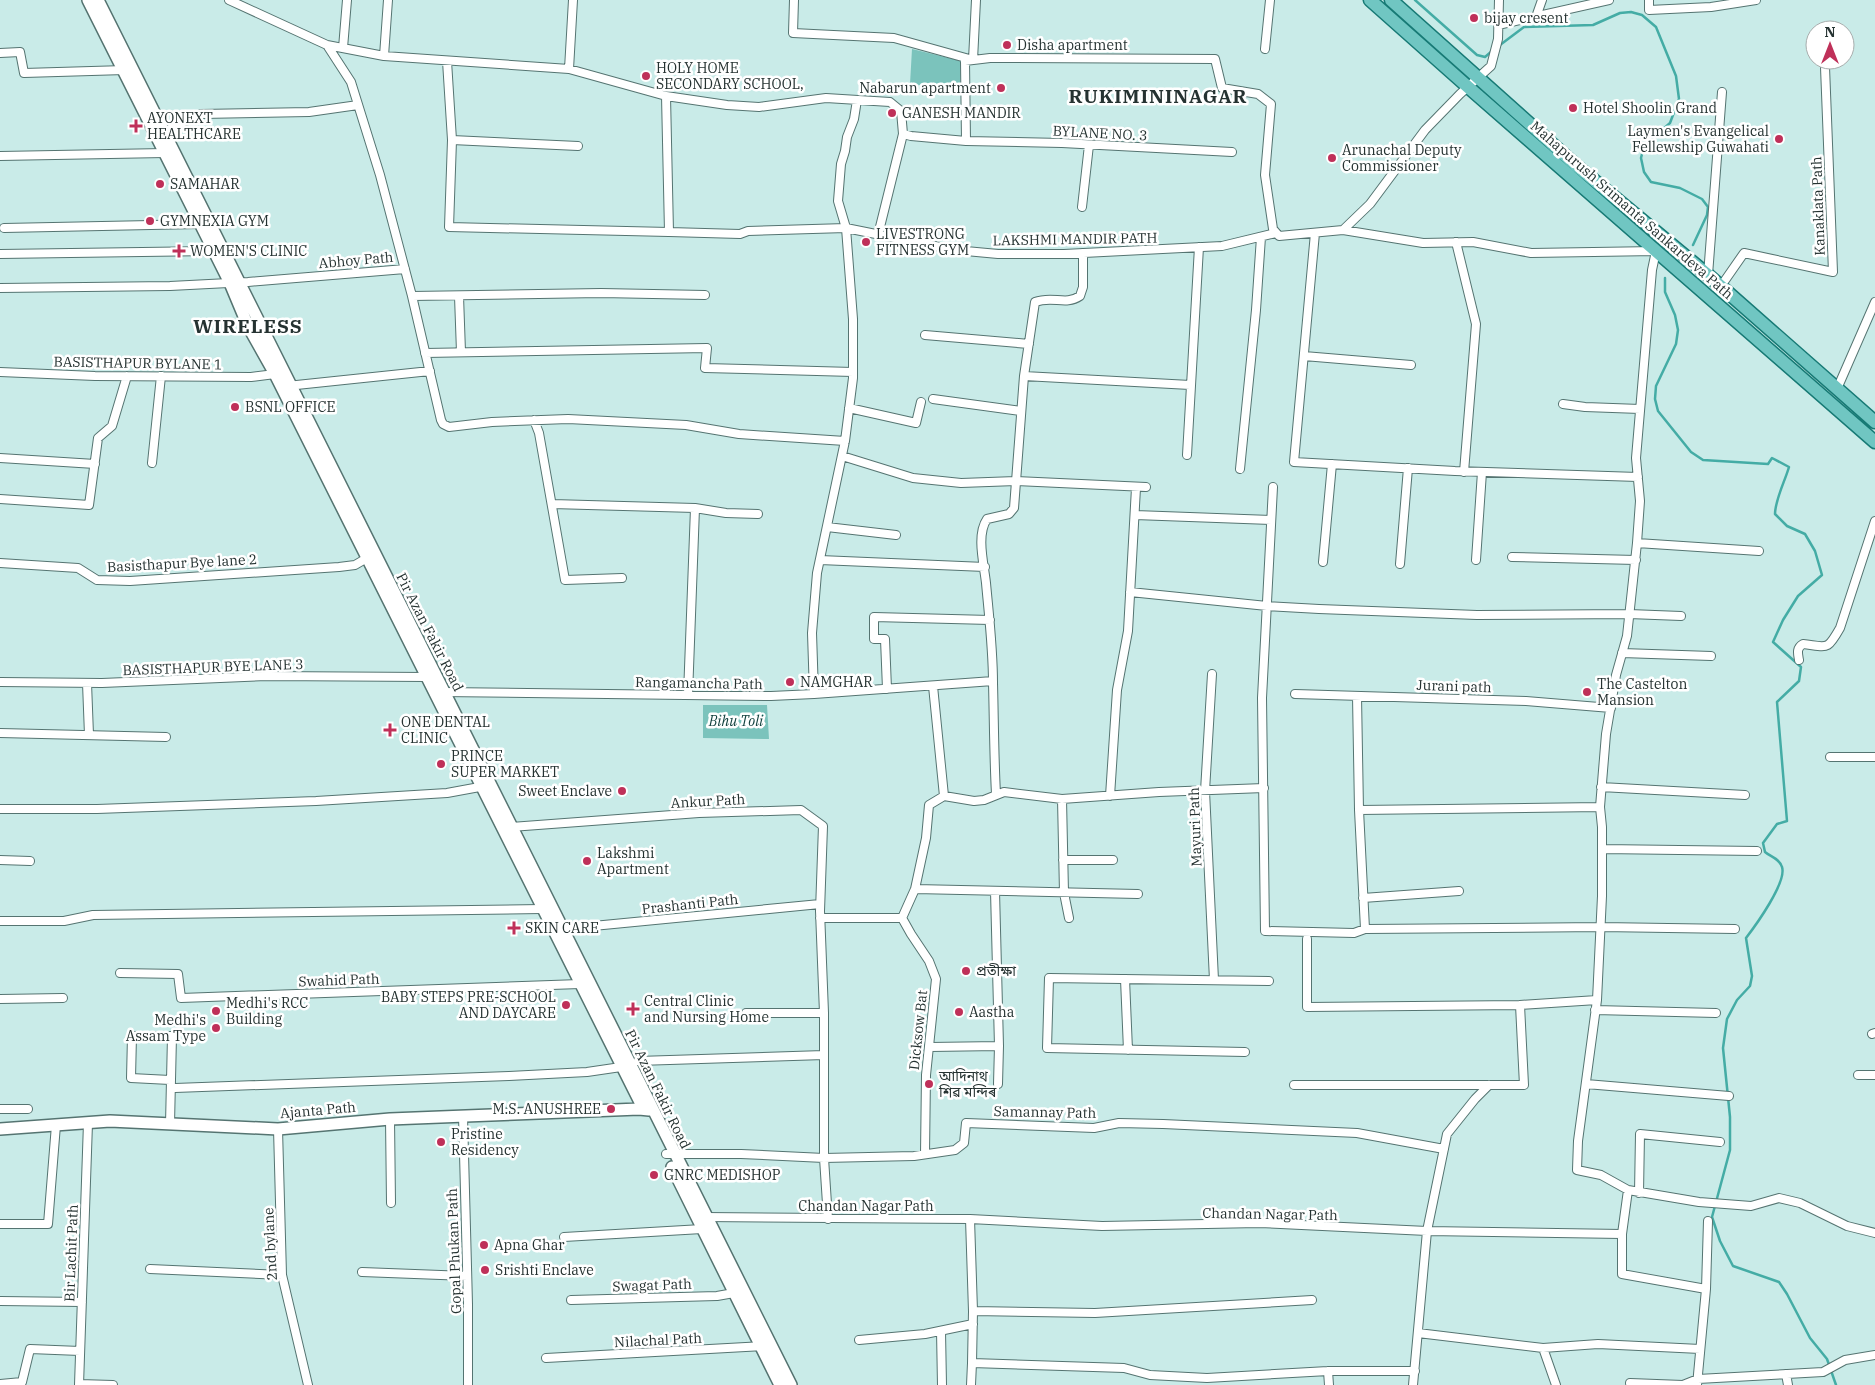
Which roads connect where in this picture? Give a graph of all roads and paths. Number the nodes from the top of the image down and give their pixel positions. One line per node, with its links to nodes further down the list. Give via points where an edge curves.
1 (88, 0): 27 (main road)
2 (98, 0): 27 (main road, Pir Azan Fakir Road)
3 (229, 0): 19 (street)
4 (347, 0): 20 (street)
5 (388, 0): 23 (street)
6 (573, 0): 26 (street)
7 (794, 0): 24 (street, via 792,33 894,38)
8 (976, 0): 24 (street)
9 (1270, 0): 21 (street)
10 (1370, 0): 30 (main road, Mahapurush Srimanta Sankardeva Path)
11 (1391, 0): 29 (main road, Mahapurush Srimanta Sankardeva Path)
12 (1500, 0): 18 (street)
13 (1542, 0): 17 (street)
14 (1608, 0): 17 (street)
15 (1649, 0): 16 (street, via 1649,10 1711,7)
16 (1756, 0)
17 (1536, 17): 18 (street)
18 (1498, 25): 29 (street, via 1491,66)
19 (327, 45): 20 (street); 34 (street, via 351,82)
20 (343, 48): 23 (street)
21 (1265, 49)
22 (0, 53): 27 (street, via 20,52 24,73)
23 (384, 56): 25 (street)
24 (974, 60): 38 (street, via 966,61); 50 (street, via 1215,59 1222,88 1258,94 1270,104 1265,175)
25 (447, 61): 26 (street); 37 (street)
26 (569, 69): 32 (street)
27 (128, 70): 42 (main road, Pir Azan Fakir Road); 62 (main road, Pir Azan Fakir Road)
28 (1825, 70): 63 (street, Kanaklata Path, via 1833,272 1744,253)
29 (1479, 78): 30 (street); 61 (main road, Mahapurush Srimanta Sankardeva Path)
30 (1468, 87): 48 (street, via 1425,130 1370,204); 57 (main road, Mahapurush Srimanta Sankardeva Path)
31 (1722, 92): 61 (street)
32 (666, 96): 33 (street, via 759,107 826,98); 49 (street)
33 (857, 100): 36 (street, via 890,102 901,111); 47 (street, via 841,164 838,201)
34 (358, 105): 35 (street, via 309,112 201,114); 60 (street)
35 (171, 128)
36 (903, 134): 38 (street, BYLANE NO. 3); 52 (street)
37 (452, 140): 40 (street); 49 (street, LAKSHMI MANDIR PATH, via 449,227)
38 (966, 140): 39 (street, BYLANE NO. 3)
39 (1089, 145): 41 (street, BYLANE NO. 3); 44 (street)
40 (578, 146)
41 (1232, 152)
42 (165, 153): 43 (street); 45 (main road, Pir Azan Fakir Road)
43 (0, 156)
44 (1082, 207)
45 (200, 224): 46 (street); 56 (main road, Pir Azan Fakir Road)
46 (4, 228)
47 (846, 228): 49 (street, LAKSHMI MANDIR PATH, via 748,231 740,234); 52 (street, LAKSHMI MANDIR PATH); 77 (street, via 853,319)
48 (1343, 230): 51 (street, LAKSHMI MANDIR PATH); 54 (street, LAKSHMI MANDIR PATH, via 1423,243)
49 (669, 232)
50 (1276, 233): 51 (street, LAKSHMI MANDIR PATH, via 1279,236); 53 (street, LAKSHMI MANDIR PATH)
51 (1315, 233): 73 (street)
52 (878, 235): 58 (street, LAKSHMI MANDIR PATH, via 955,250 998,254)
53 (1261, 237): 55 (street, LAKSHMI MANDIR PATH, via 1222,246); 102 (street)
54 (1456, 242): 57 (street, LAKSHMI MANDIR PATH, via 1531,253); 103 (street, via 1476,324)
55 (1199, 247): 58 (street, LAKSHMI MANDIR PATH); 82 (street)
56 (213, 251): 59 (street); 62 (main road, Pir Azan Fakir Road)
57 (1656, 251): 89 (street); 94 (main road, Mahapurush Srimanta Sankardeva Path)
58 (1083, 253): 70 (street, via 1080,296 1073,301 1043,299 1035,302)
59 (0, 254)
60 (405, 269): 62 (street, Abhoy Path); 66 (street)
61 (1708, 275): 63 (main road, Mahapurush Srimanta Sankardeva Path)
62 (239, 282): 64 (street, Abhoy Path); 78 (main road, Pir Azan Fakir Road, via 248,326); 83 (main road, Pir Azan Fakir Road)
63 (1721, 286): 84 (main road, Mahapurush Srimanta Sankardeva Path)
64 (0, 288)
65 (705, 295): 67 (street)
66 (412, 296): 67 (street); 72 (street)
67 (460, 296): 71 (street)
68 (1875, 302): 84 (street)
69 (925, 335): 70 (street)
70 (1029, 344): 81 (street)
71 (461, 352): 72 (street); 77 (street, via 707,348 705,368)
72 (425, 353): 75 (street)
73 (1304, 356): 74 (street); 100 (street, via 1294,462)
74 (1411, 365)
75 (430, 371): 83 (street); 91 (street, via 441,420 449,427)
76 (0, 372): 79 (street, BASISTHAPUR BYLANE 1)
77 (853, 372): 88 (street)
78 (275, 374): 80 (street, BASISTHAPUR BYLANE 1, via 251,377); 83 (main road, Pir Azan Fakir Road)
79 (127, 376): 80 (street, BASISTHAPUR BYLANE 1); 99 (street, via 112,426 98,438)
80 (161, 376): 98 (street)
81 (1024, 376): 82 (street); 90 (street)
82 (1190, 386): 95 (street)
83 (286, 387): 122 (main road, Pir Azan Fakir Road); 146 (main road, Pir Azan Fakir Road)
84 (1836, 389): 92 (main road, Mahapurush Srimanta Sankardeva Path)
85 (933, 399): 90 (street)
86 (921, 402): 88 (street, via 916,422)
87 (1562, 404): 89 (street)
88 (849, 408): 93 (street)
89 (1640, 409): 105 (street, via 1636,458)
90 (1021, 411): 106 (street)
91 (534, 420): 93 (street, via 686,425 739,434); 111 (street, via 540,433)
92 (1875, 422)
93 (845, 441): 96 (street)
94 (1875, 442)
95 (1187, 455)
96 (842, 456): 106 (street, via 913,478 961,484); 117 (street)
97 (0, 458): 99 (street)
98 (152, 463)
99 (95, 464): 110 (street, via 89,505)
100 (1332, 464): 101 (street); 126 (street)
101 (1408, 468): 103 (street); 128 (street)
102 (1240, 469)
103 (1464, 472): 104 (street)
104 (1482, 472): 105 (street); 124 (street)
105 (1638, 477): 119 (street)
106 (1016, 481): 109 (street); 129 (street, via 1014,508 1009,514 987,519 982,526)
107 (1146, 487): 109 (street)
108 (1273, 487): 115 (street)
109 (1136, 488): 114 (street)
110 (0, 499)
111 (552, 504): 112 (street); 130 (street, via 565,580)
112 (695, 508): 113 (street); 149 (street)
113 (758, 514)
114 (1135, 515): 115 (street); 131 (street)
115 (1271, 520): 132 (street)
116 (1875, 521): 138 (street, via 1840,628 1831,644 1825,647 1802,644 1798,650)
117 (827, 527): 118 (street); 123 (street)
118 (896, 535)
119 (1637, 543): 120 (street); 125 (street)
120 (1759, 551)
121 (1512, 557): 125 (street)
122 (367, 558): 127 (street, Basisthapur Bye lane 2, via 338,567 130,581 97,580 78,568); 140 (main road, Pir Azan Fakir Road)
123 (820, 560): 129 (street); 147 (street, via 812,633)
124 (1476, 560)
125 (1636, 560): 133 (street)
126 (1323, 562)
127 (0, 563)
128 (1400, 564)
129 (984, 567): 135 (street)
130 (622, 578)
131 (1130, 592): 132 (street); 164 (street, via 1128,630 1117,690)
132 (1267, 606): 133 (street, via 1477,615); 159 (street, via 1262,698)
133 (1629, 614): 134 (street); 136 (street)
134 (1681, 616)
135 (990, 620): 142 (street); 145 (street, via 874,618 874,639 885,639)
136 (1622, 653): 137 (street); 151 (street)
137 (1711, 656)
138 (1799, 660)
139 (1212, 674): 160 (street, Mayuri Path)
140 (426, 677): 143 (street, BASISTHAPUR BYE LANE 3, via 266,676); 146 (main road, Pir Azan Fakir Road)
141 (0, 682): 143 (street, BASISTHAPUR BYE LANE 3)
142 (994, 682): 144 (street, Rangamancha Path); 161 (street)
143 (87, 683): 153 (street)
144 (934, 686): 145 (street, Rangamancha Path); 163 (street)
145 (887, 689): 147 (street, Rangamancha Path)
146 (439, 692): 149 (street, Rangamancha Path); 157 (main road, Pir Azan Fakir Road)
147 (814, 694): 149 (street, Rangamancha Path)
148 (1295, 694): 150 (street, Jurani path)
149 (688, 695)
150 (1357, 696): 151 (street, Jurani path, via 1526,701); 168 (street)
151 (1611, 708): 158 (street)
152 (0, 733): 153 (street)
153 (89, 735): 154 (street)
154 (166, 736)
155 (1830, 757): 156 (street)
156 (1875, 757)
157 (485, 786): 167 (street, via 447,793 316,801 97,810); 169 (main road, Pir Azan Fakir Road); 183 (main road, Pir Azan Fakir Road)
158 (1602, 787): 162 (street); 166 (street)
159 (1264, 788): 160 (street); 189 (street, via 1265,931 1354,933)
160 (1205, 791): 164 (street); 195 (street, Mayuri Path)
161 (996, 794): 163 (street, via 974,801); 165 (street, via 1004,792)
162 (1745, 795)
163 (944, 796): 176 (street, via 929,805)
164 (1110, 796): 165 (street)
165 (1062, 799): 173 (street)
166 (1600, 807): 168 (street); 170 (street)
167 (0, 809)
168 (1358, 810): 181 (street)
169 (511, 827): 182 (street, Ankur Path, via 699,813 801,810 823,826); 190 (main road, Pir Azan Fakir Road)
170 (1602, 849): 171 (street); 188 (street)
171 (1756, 851)
172 (0, 860): 175 (street)
173 (1063, 860): 174 (street); 179 (street)
174 (1113, 860)
175 (30, 861)
176 (915, 889): 177 (street); 185 (street)
177 (994, 891): 179 (street); 206 (street)
178 (1459, 891): 181 (street)
179 (1064, 892): 180 (street); 186 (street)
180 (1138, 894)
181 (1363, 898): 189 (street)
182 (820, 904): 184 (street); 190 (street, Prashanti Path)
183 (542, 909): 187 (street, via 93,915 64,921); 197 (main road, Pir Azan Fakir Road)
184 (820, 918): 185 (street); 204 (street)
185 (902, 918): 207 (street, Dicksow Bat, via 929,961 936,979)
186 (1069, 918)
187 (0, 922)
188 (1601, 927): 189 (street); 191 (street); 200 (street)
189 (1365, 928)
190 (562, 929): 224 (main road, Pir Azan Fakir Road)
191 (1735, 929)
192 (1307, 939): 201 (street, via 1306,1007)
193 (120, 973): 197 (street, Swahid Path, via 178,974 181,998)
194 (1126, 979): 195 (street); 208 (street); 208 (street, via 1049,978 1047,1048)
195 (1214, 980): 196 (street)
196 (1268, 981)
197 (580, 984): 212 (main road, Pir Azan Fakir Road)
198 (63, 998): 199 (street)
199 (0, 999)
200 (1597, 1000): 201 (street); 202 (street)
201 (1520, 1005): 219 (street, via 1524,1085)
202 (1595, 1010): 205 (street); 217 (street)
203 (746, 1013): 204 (street)
204 (824, 1013): 210 (street)
205 (1716, 1013)
206 (999, 1046): 207 (street); 216 (street)
207 (930, 1047): 235 (street, Dicksow Bat, via 926,1075)
208 (1128, 1050): 209 (street)
209 (1245, 1052)
210 (824, 1055): 211 (street); 236 (street)
211 (638, 1061)
212 (621, 1067): 220 (street, via 510,1076); 224 (main road, Pir Azan Fakir Road)
213 (1858, 1075): 214 (street)
214 (1875, 1075)
215 (170, 1080): 215 (street, via 172,1036 132,1036 131,1078); 228 (street)
216 (998, 1084)
217 (1586, 1084): 221 (street); 237 (street, via 1577,1170 1600,1175)
218 (1294, 1085): 219 (street)
219 (1489, 1085): 233 (street, via 1447,1134)
220 (175, 1088)
221 (1729, 1096)
222 (0, 1109): 223 (street)
223 (28, 1109)
224 (645, 1110): 225 (main road, Ajanta Path); 234 (main road, Pir Azan Fakir Road)
225 (463, 1116): 226 (main road, Ajanta Path); 253 (street, Gopal Phukan Path)
226 (390, 1119): 231 (main road, Ajanta Path); 239 (street)
227 (88, 1123): 228 (main road, Ajanta Path); 229 (main road, Ajanta Path); 259 (street, Bir Lachit Path)
228 (170, 1124): 231 (main road, Ajanta Path)
229 (56, 1125): 230 (main road, Ajanta Path); 244 (street, via 48,1224)
230 (0, 1129)
231 (278, 1129): 252 (street, 2nd bylane)
232 (1720, 1142): 238 (street, via 1640,1134)
233 (1444, 1149): 235 (street, Samannay Path, via 1357,1133 1163,1124 1119,1123 1094,1128 966,1123 964,1143 955,1150); 246 (street)
234 (670, 1154): 236 (street, Samannay Path); 240 (main road, Pir Azan Fakir Road)
235 (925, 1154): 236 (street, Samannay Path)
236 (824, 1158): 242 (street)
237 (1628, 1190): 238 (street); 247 (street)
238 (1639, 1193): 248 (street, via 1751,1206 1779,1198 1800,1203 1847,1226)
239 (391, 1203)
240 (701, 1217): 242 (street, Chandan Nagar Path); 245 (main road, Pir Azan Fakir Road); 265 (main road, Pir Azan Fakir Road)
241 (970, 1218): 242 (street, Chandan Nagar Path); 246 (street, Chandan Nagar Path, via 1102,1226 1258,1224); 260 (street)
242 (828, 1219)
243 (1708, 1222): 254 (street)
244 (0, 1224)
245 (702, 1229): 249 (street); 255 (main road, Pir Azan Fakir Road)
246 (1427, 1231): 247 (street, Chandan Nagar Path); 263 (street)
247 (1622, 1234): 254 (street, via 1622,1274)
248 (1875, 1234)
249 (564, 1237)
250 (150, 1269): 252 (street)
251 (362, 1272): 253 (street)
252 (282, 1275): 281 (street, 2nd bylane)
253 (467, 1276): 282 (street, Gopal Phukan Path)
254 (1706, 1289): 267 (street)
255 (734, 1293): 256 (street, Swagat Path); 265 (main road, Pir Azan Fakir Road)
256 (572, 1300)
257 (1312, 1300): 260 (street, via 1095,1313)
258 (0, 1301): 259 (street)
259 (82, 1302): 268 (street, Bir Lachit Path)
260 (973, 1310): 261 (street)
261 (973, 1324): 262 (street); 271 (street)
262 (941, 1330): 264 (street); 285 (street)
263 (1418, 1333): 266 (street); 273 (street)
264 (859, 1340)
265 (766, 1346): 270 (street, Nilachal Path); 283 (main road, Pir Azan Fakir Road); 284 (main road, Pir Azan Fakir Road)
266 (1543, 1348): 267 (street, via 1598,1344); 289 (street)
267 (1700, 1349): 277 (street)
268 (80, 1351): 278 (street, via 30,1349 22,1382); 279 (street, Bir Lachit Path)
269 (1875, 1355): 274 (street, via 1844,1360 1825,1371)
270 (546, 1358)
271 (972, 1364): 275 (street, via 1124,1368 1150,1375); 286 (street)
272 (1328, 1371): 273 (street); 275 (street); 287 (street)
273 (1415, 1371): 288 (street)
274 (1786, 1374): 277 (street); 290 (street)
275 (1208, 1382)
276 (1630, 1382): 277 (street, via 1683,1385)
277 (1697, 1382)
278 (2, 1384)
279 (79, 1384): 280 (street)
280 (113, 1385)
281 (308, 1385)
282 (468, 1385)
283 (780, 1385)
284 (791, 1385)
285 (942, 1385)
286 (971, 1385)
287 (1329, 1385)
288 (1413, 1385)
289 (1556, 1385)
290 (1788, 1385)

